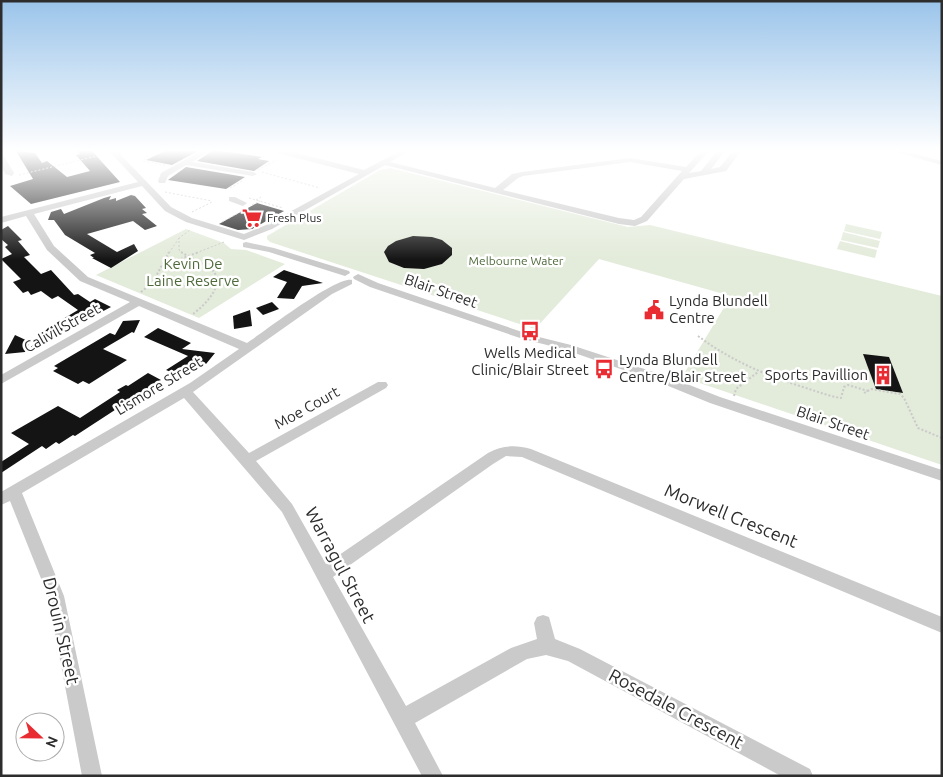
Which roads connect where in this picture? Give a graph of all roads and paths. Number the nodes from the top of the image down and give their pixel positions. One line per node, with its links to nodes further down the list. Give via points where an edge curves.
1 (133, 187): 17 (street)
2 (148, 187): 20 (street, Blair Street, via 173,218)
3 (317, 187): 8 (path)
4 (340, 187): 22 (street)
5 (481, 187): 9 (street)
6 (501, 187): 9 (street)
7 (673, 187): 9 (street, via 644,219 635,223)
8 (324, 189)
9 (496, 191)
10 (164, 192): 18 (path, via 212,201)
11 (261, 197): 13 (path)
12 (232, 199): 15 (street)
13 (256, 200): 14 (path); 15 (path)
14 (260, 201): 15 (path); 16 (path)
15 (246, 204): 20 (path, via 216,225 204,221)
16 (288, 210)
17 (29, 213): 19 (street); 29 (street, via 50,248 84,279)
18 (186, 214)
19 (1, 220)
20 (196, 225): 21 (path); 22 (street, Blair Street); 23 (street, Blair Street)
21 (179, 238): 24 (path, via 180,250); 25 (path)
22 (249, 240): 23 (street); 26 (street, Blair Street)
23 (229, 242): 24 (path)
24 (185, 255): 25 (path); 28 (path, via 216,272)
25 (160, 267): 27 (path)
26 (347, 278): 32 (street, Lismore Street); 40 (street, Blair Street)
27 (151, 286): 28 (path); 29 (path)
28 (217, 286): 30 (path, via 207,304)
29 (134, 300): 32 (street); 34 (street, Calivil Street)
30 (190, 316)
31 (698, 336): 33 (path, via 708,345)
32 (248, 348): 36 (street, Lismore Street)
33 (758, 372): 37 (path, via 736,389); 38 (path, via 841,398 848,385 866,392 871,389 900,394 918,428)
34 (4, 374)
35 (382, 385): 39 (street, Moe Court)
36 (185, 392): 39 (street, Warragul Street); 41 (street, Lismore Street)
37 (734, 396)
38 (942, 438)
39 (248, 460): 42 (street, Warragul Street, via 287,508)
40 (942, 476)
41 (8, 495): 47 (street, Drouin Street, via 56,596)
42 (323, 575): 44 (street, Morwell Crescent, via 500,446 526,453); 46 (street, Warragul Street)
43 (544, 623): 45 (street)
44 (942, 625)
45 (547, 646): 46 (street, via 517,654); 49 (street, Rosedale Crescent, via 574,655)
46 (402, 719): 48 (street, Warragul Street)
47 (92, 776)
48 (433, 776)
49 (803, 776)

